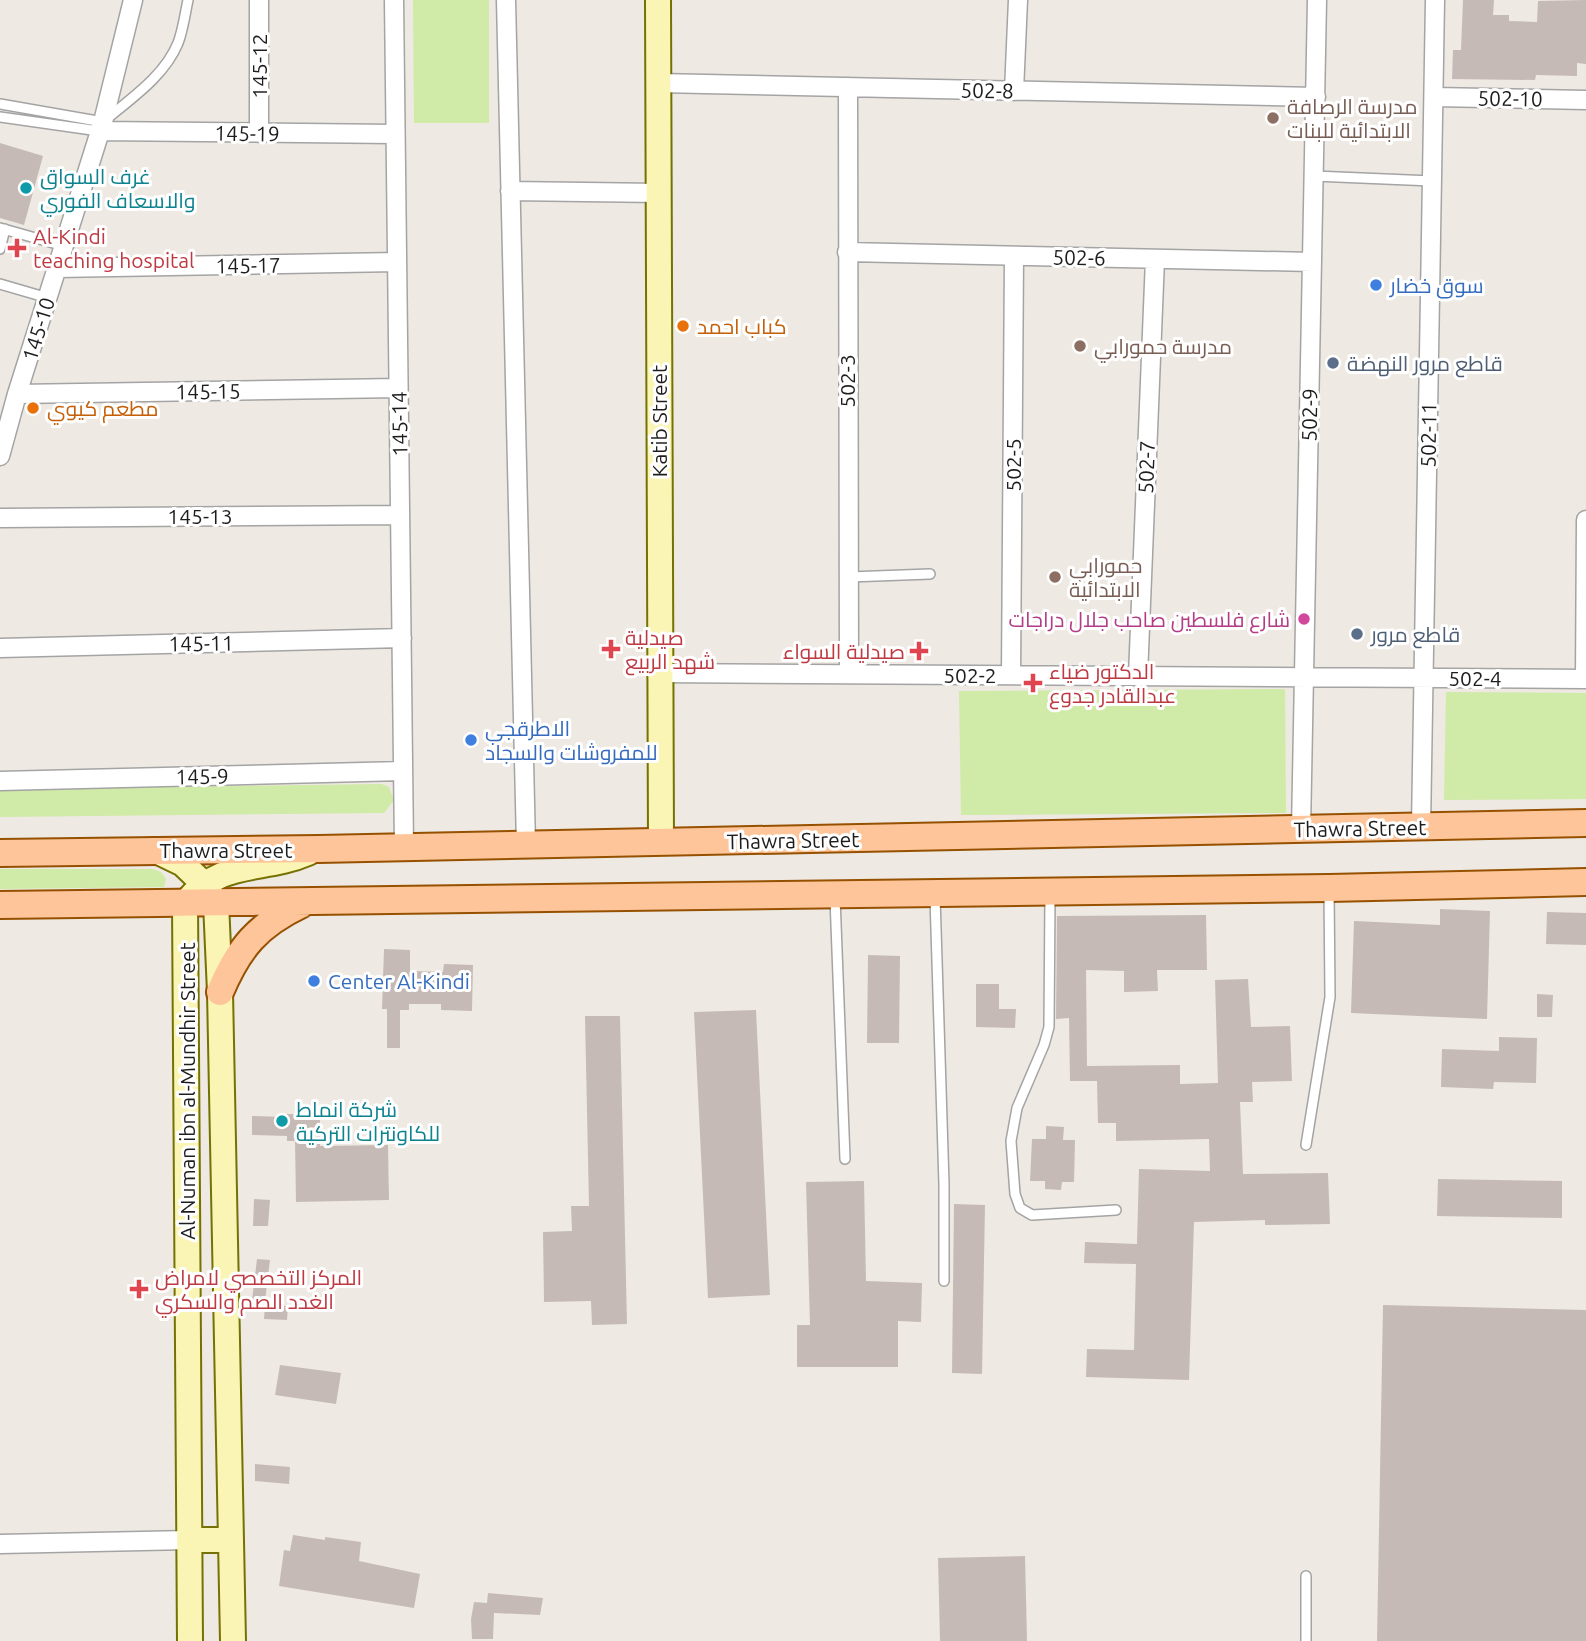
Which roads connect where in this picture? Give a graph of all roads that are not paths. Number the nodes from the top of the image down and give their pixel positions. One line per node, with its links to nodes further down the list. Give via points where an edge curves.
1 (134, 0): 18 (street, 145-10)
2 (188, 0): 18 (lane, via 179,41 170,58 154,79)
3 (259, 0): 19 (street, 145-12)
4 (394, 0): 20 (street, 145-14)
5 (506, 0): 23 (street)
6 (658, 0): 10 (street, Katib Street)
7 (1018, 0): 12 (street)
8 (1317, 0): 13 (street, 502-9)
9 (1435, 0): 14 (street, 502-11)
10 (658, 83): 11 (street, 502-8); 24 (street, Katib Street)
11 (848, 87): 12 (street, 502-8); 28 (street, 502-3)
12 (1014, 90): 13 (street, 502-8)
13 (1315, 97): 21 (street, 502-9)
14 (1434, 97): 15 (street, 502-10); 22 (street, 502-11)
15 (1586, 100)
16 (0, 104): 18 (lane)
17 (0, 117): 18 (lane)
18 (101, 127): 19 (street, 145-19); 26 (street, 145-10)
19 (259, 133): 20 (street, 145-19)
20 (395, 134): 31 (street, 145-14)
21 (1314, 176): 22 (lane); 32 (street, 502-9)
22 (1432, 181): 52 (street, 502-11)
23 (510, 191): 24 (street); 60 (street)
24 (659, 193): 46 (street, Katib Street)
25 (3, 229): 26 (lane); 27 (lane)
26 (64, 246): 33 (street, 145-10)
27 (0, 249)
28 (847, 252): 29 (street, 502-6); 43 (street, 502-3)
29 (1014, 256): 30 (street, 502-6); 48 (street, 502-5)
30 (1155, 259): 32 (street, 502-6); 49 (street, 502-7)
31 (397, 262): 33 (street, 145-17); 36 (street, 145-14)
32 (1312, 262): 50 (street, 502-9)
33 (57, 268): 35 (street, 145-10)
34 (0, 284): 35 (lane)
35 (48, 298): 37 (street, 145-10)
36 (398, 388): 37 (street, 145-15); 39 (street, 145-14)
37 (17, 394): 38 (street, 145-10)
38 (0, 456)
39 (400, 515): 40 (street, 145-13); 44 (street, 145-14)
40 (0, 517)
41 (1586, 520): 53 (street)
42 (930, 574): 43 (lane)
43 (849, 577): 47 (street, 502-3)
44 (402, 638): 45 (street, 145-11); 54 (street, 145-14)
45 (0, 648)
46 (660, 673): 47 (street, 502-2); 59 (street, Katib Street)
47 (849, 674): 48 (street, 502-2)
48 (1011, 675): 49 (street, 502-2)
49 (1138, 676): 50 (street, 502-2)
50 (1304, 677): 51 (street, 502-2); 58 (street, 502-9)
51 (1365, 677): 52 (street, 502-4)
52 (1423, 677): 53 (street, 502-4); 57 (street, 502-11)
53 (1586, 679)
54 (403, 771): 55 (street, 145-9); 61 (street, 145-14)
55 (0, 781)
56 (1586, 823): 57 (main road, Thawra Street)
57 (1421, 827): 58 (main road, Thawra Street)
58 (1301, 830): 59 (main road, Thawra Street)
59 (661, 842): 60 (main road, Thawra Street)
60 (526, 845): 61 (main road, Thawra Street)
61 (404, 847): 62 (main road, Thawra Street)
62 (319, 849): 63 (main road, Thawra Street); 69 (street, via 293,860 231,870)
63 (154, 850): 64 (main road, Thawra Street); 69 (street, via 183,864)
64 (0, 853)
65 (1586, 882): 66 (main road)
66 (1329, 888): 67 (main road); 75 (lane, via 1330,997)
67 (1050, 890): 68 (main road); 77 (lane, via 1049,1027 1017,1108 1012,1142 1015,1194 1020,1208 1032,1215)
68 (935, 892): 70 (main road); 78 (lane)
69 (210, 893): 71 (main road); 72 (main road); 74 (street, Al-Numan ibn al-Mundhir Street)
70 (835, 893): 71 (main road); 76 (lane)
71 (307, 902): 74 (main road, via 278,915 252,936 233,962)
72 (185, 903): 73 (main road); 79 (street, Al-Numan ibn al-Mundhir Street)
73 (0, 905)
74 (220, 992): 80 (street, Al-Numan ibn al-Mundhir Street)
75 (1306, 1145)
76 (845, 1159)
77 (1116, 1210)
78 (944, 1281)
79 (189, 1541): 80 (street); 81 (street); 83 (street, Al-Numan ibn al-Mundhir Street)
80 (232, 1541): 84 (street, Al-Numan ibn al-Mundhir Street)
81 (0, 1544)
82 (1306, 1576): 85 (lane)
83 (190, 1641)
84 (233, 1641)
85 (1307, 1641)

